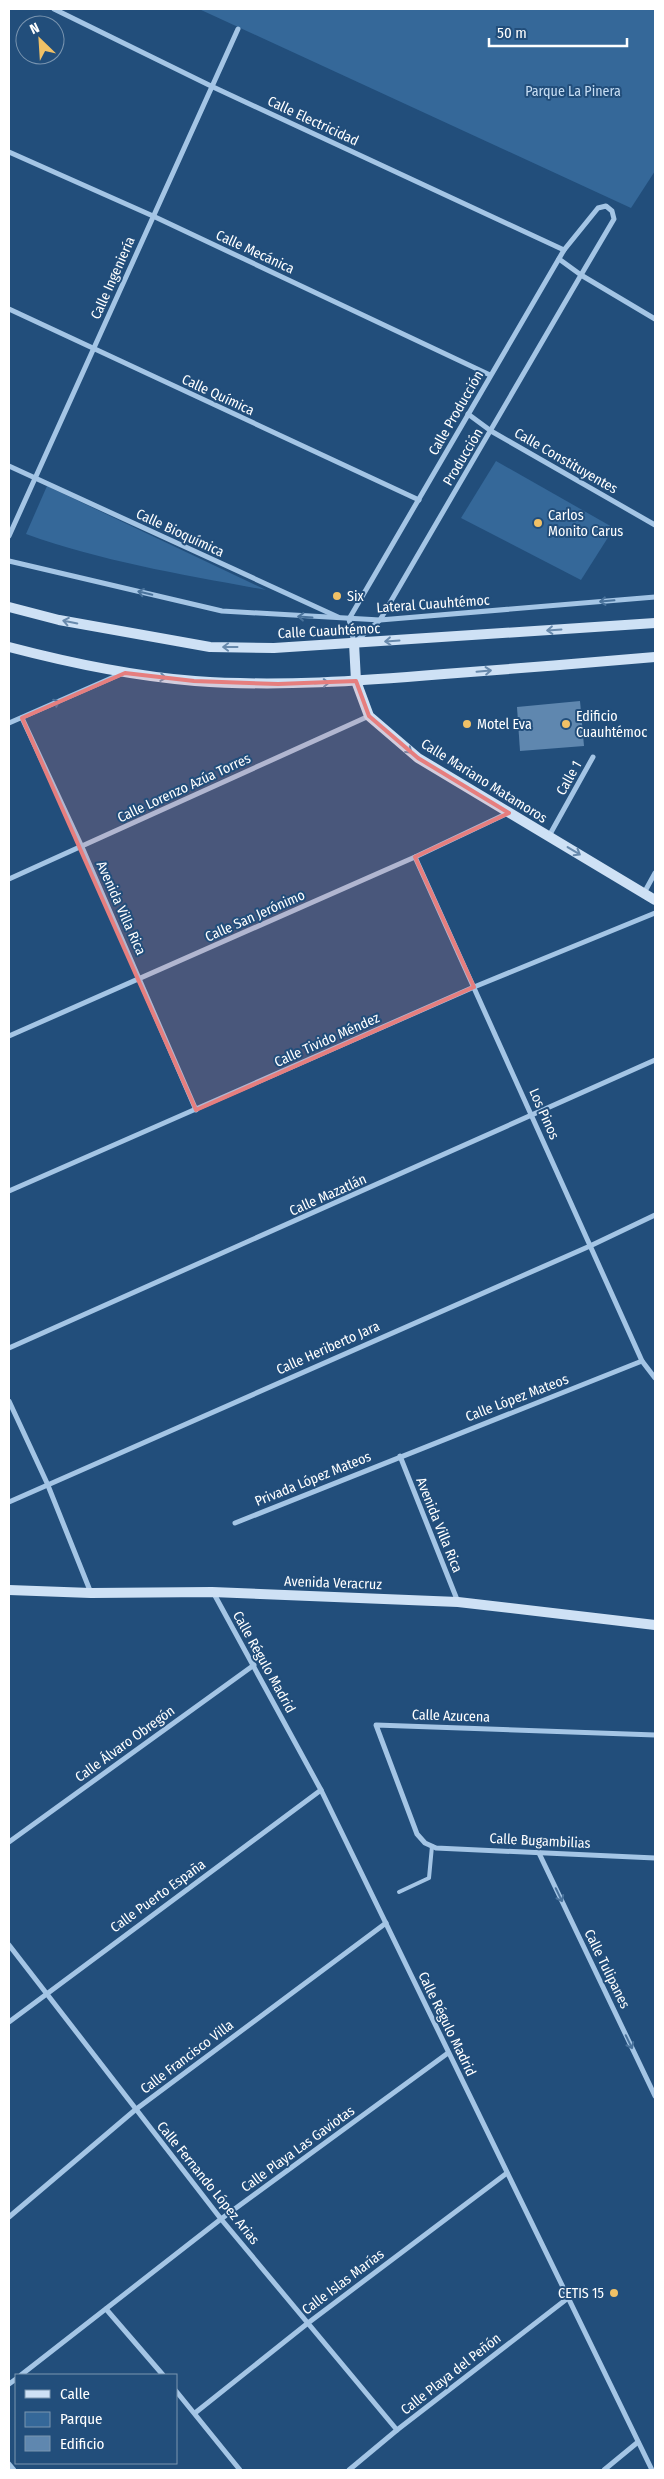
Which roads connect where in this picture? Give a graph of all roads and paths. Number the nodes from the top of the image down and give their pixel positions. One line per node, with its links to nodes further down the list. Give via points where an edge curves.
1 (54, 9): 3 (street, Calle Electricidad)
2 (238, 29): 3 (street, Calle Ingeniería)
3 (211, 86): 6 (street, Calle Ingeniería); 7 (street, Calle Electricidad)
4 (9, 152): 6 (street, Calle Mecánica)
5 (606, 206): 7 (street, Calle Producción, via 598,208); 9 (street, Producción, via 614,219)
6 (153, 216): 12 (street, Calle Ingeniería); 13 (street, Calle Mecánica)
7 (564, 250): 8 (street, Calle Producción)
8 (559, 259): 9 (street); 13 (street, Calle Producción)
9 (581, 275): 11 (street); 15 (street, Producción)
10 (9, 309): 12 (street, Calle Química)
11 (655, 319)
12 (94, 350): 17 (street, Calle Ingeniería); 18 (street, Calle Química)
13 (490, 375): 14 (street, Calle Producción)
14 (468, 414): 15 (street, Calle Constituyentes); 18 (street, Calle Producción)
15 (491, 432): 19 (street, Calle Constituyentes); 26 (street, Producción)
16 (9, 466): 17 (street, Calle Bioquímica)
17 (35, 479): 20 (street, Calle Ingeniería); 24 (street, Calle Bioquímica)
18 (419, 500): 25 (street, Calle Producción)
19 (655, 525)
20 (9, 536)
21 (9, 561): 24 (street, Lateral Cuauhtémoc, one-way to 21, via 222,611)
22 (655, 598): 26 (street, Lateral Cuauhtémoc, one-way to 26)
23 (9, 606): 28 (main road, Calle Cuauhtémoc, one-way to 23, via 274,648 210,647 59,620)
24 (343, 619): 25 (street, Lateral Cuauhtémoc)
25 (349, 619): 26 (street, Lateral Cuauhtémoc); 28 (street)
26 (380, 620): 28 (street, Producción)
27 (655, 623): 28 (main road, Calle Cuauhtémoc, one-way to 28)
28 (354, 643): 32 (main road, Calle Mariano Matamoros)
29 (9, 647): 31 (main road)
30 (655, 658): 32 (main road, one-way to 30)
31 (125, 673): 32 (main road, one-way to 32, via 194,681 268,684); 34 (street, one-way to 31)
32 (356, 682): 33 (main road, Calle Mariano Matamoros)
33 (369, 716): 37 (main road, Calle Mariano Matamoros, one-way to 37, via 418,758); 39 (street, Calle Lorenzo Azúa Torres)
34 (22, 718): 35 (street); 39 (street, Avenida Villa Rica)
35 (9, 723)
36 (594, 757): 38 (street, Calle 1)
37 (509, 813): 38 (main road, Calle Mariano Matamoros); 40 (street, Calle San Jerónimo)
38 (549, 837): 43 (main road, Calle Mariano Matamoros, one-way to 43)
39 (82, 848): 42 (street, Calle Lorenzo Azúa Torres); 46 (street, Avenida Villa Rica)
40 (415, 857): 46 (street, Calle San Jerónimo); 47 (street, Los Pinos)
41 (655, 873): 43 (street)
42 (9, 879)
43 (644, 893): 44 (main road, Calle Mariano Matamoros)
44 (655, 900)
45 (655, 913): 47 (street, Calle Tivido Méndez)
46 (140, 979): 48 (street, Calle San Jerónimo); 50 (street, Avenida Villa Rica)
47 (474, 987): 50 (street, Calle Tivido Méndez); 51 (street, Los Pinos)
48 (9, 1036)
49 (655, 1060): 51 (street, Calle Mazatlán)
50 (196, 1110): 52 (street, Calle Tivido Méndez)
51 (533, 1116): 54 (street, Los Pinos); 55 (street, Calle Mazatlán)
52 (9, 1190)
53 (655, 1215): 54 (street, Calle Heriberto Jara)
54 (590, 1246): 56 (street, Los Pinos); 60 (street, Calle Heriberto Jara)
55 (9, 1348)
56 (642, 1360): 57 (street, Los Pinos); 59 (street, Calle López Mateos)
57 (655, 1378)
58 (9, 1402): 60 (street)
59 (400, 1456): 62 (street, Privada López Mateos); 66 (street, Avenida Villa Rica)
60 (47, 1484): 61 (street, Calle Heriberto Jara); 65 (street)
61 (9, 1502)
62 (235, 1523)
63 (9, 1590): 65 (main road, Avenida Veracruz)
64 (212, 1592): 65 (main road, Avenida Veracruz); 66 (main road, Avenida Veracruz); 68 (street, Calle Régulo Madrid)
65 (92, 1593)
66 (458, 1602): 67 (main road, Avenida Veracruz)
67 (655, 1624)
68 (254, 1665): 70 (street, Calle Régulo Madrid); 71 (street, Calle Álvaro Obregón)
69 (655, 1735): 72 (street, Calle Azucena, via 376,1725 417,1834)
70 (322, 1790): 77 (street, Calle Régulo Madrid); 79 (street, Calle Puerto España)
71 (9, 1842)
72 (425, 1844): 73 (street, Calle Bugambilias)
73 (432, 1846): 74 (street, Calle Bugambilias); 76 (lane, via 429,1878)
74 (538, 1851): 75 (street, Calle Bugambilias); 82 (street, Calle Tulipanes, one-way to 82)
75 (655, 1858)
76 (399, 1892)
77 (386, 1923): 81 (street, Calle Régulo Madrid); 83 (street, Calle Francisco Villa)
78 (9, 1945): 79 (street, Calle Fernando López Arias)
79 (45, 1993): 80 (street, Calle Puerto España); 83 (street, Calle Fernando López Arias)
80 (9, 2022)
81 (448, 2053): 84 (street, Calle Régulo Madrid); 86 (street, Calle Playa Las Gaviotas)
82 (655, 2096)
83 (135, 2110): 85 (street, Calle Francisco Villa); 86 (street, Calle Fernando López Arias)
84 (507, 2173): 87 (street, Calle Régulo Madrid); 89 (street, Calle Islas Marías)
85 (9, 2217)
86 (222, 2219): 88 (street, Calle Playa Las Gaviotas); 89 (street, Calle Fernando López Arias)
87 (568, 2298): 94 (street, Calle Playa del Peñón); 95 (street, Calle Régulo Madrid)
88 (106, 2310): 90 (street, Calle Playa Las Gaviotas); 91 (street)
89 (308, 2322): 93 (street, Calle Islas Marías); 94 (street, Calle Fernando López Arias)
90 (22, 2374)
91 (162, 2374)
92 (178, 2393): 93 (street)
93 (195, 2413): 98 (street)
94 (397, 2430): 99 (street, Calle Playa del Peñón)
95 (638, 2442): 100 (street); 101 (street, Calle Régulo Madrid)
96 (9, 2464): 97 (street)
97 (14, 2470)
98 (240, 2470)
99 (349, 2470)
100 (604, 2470)
101 (652, 2470)

